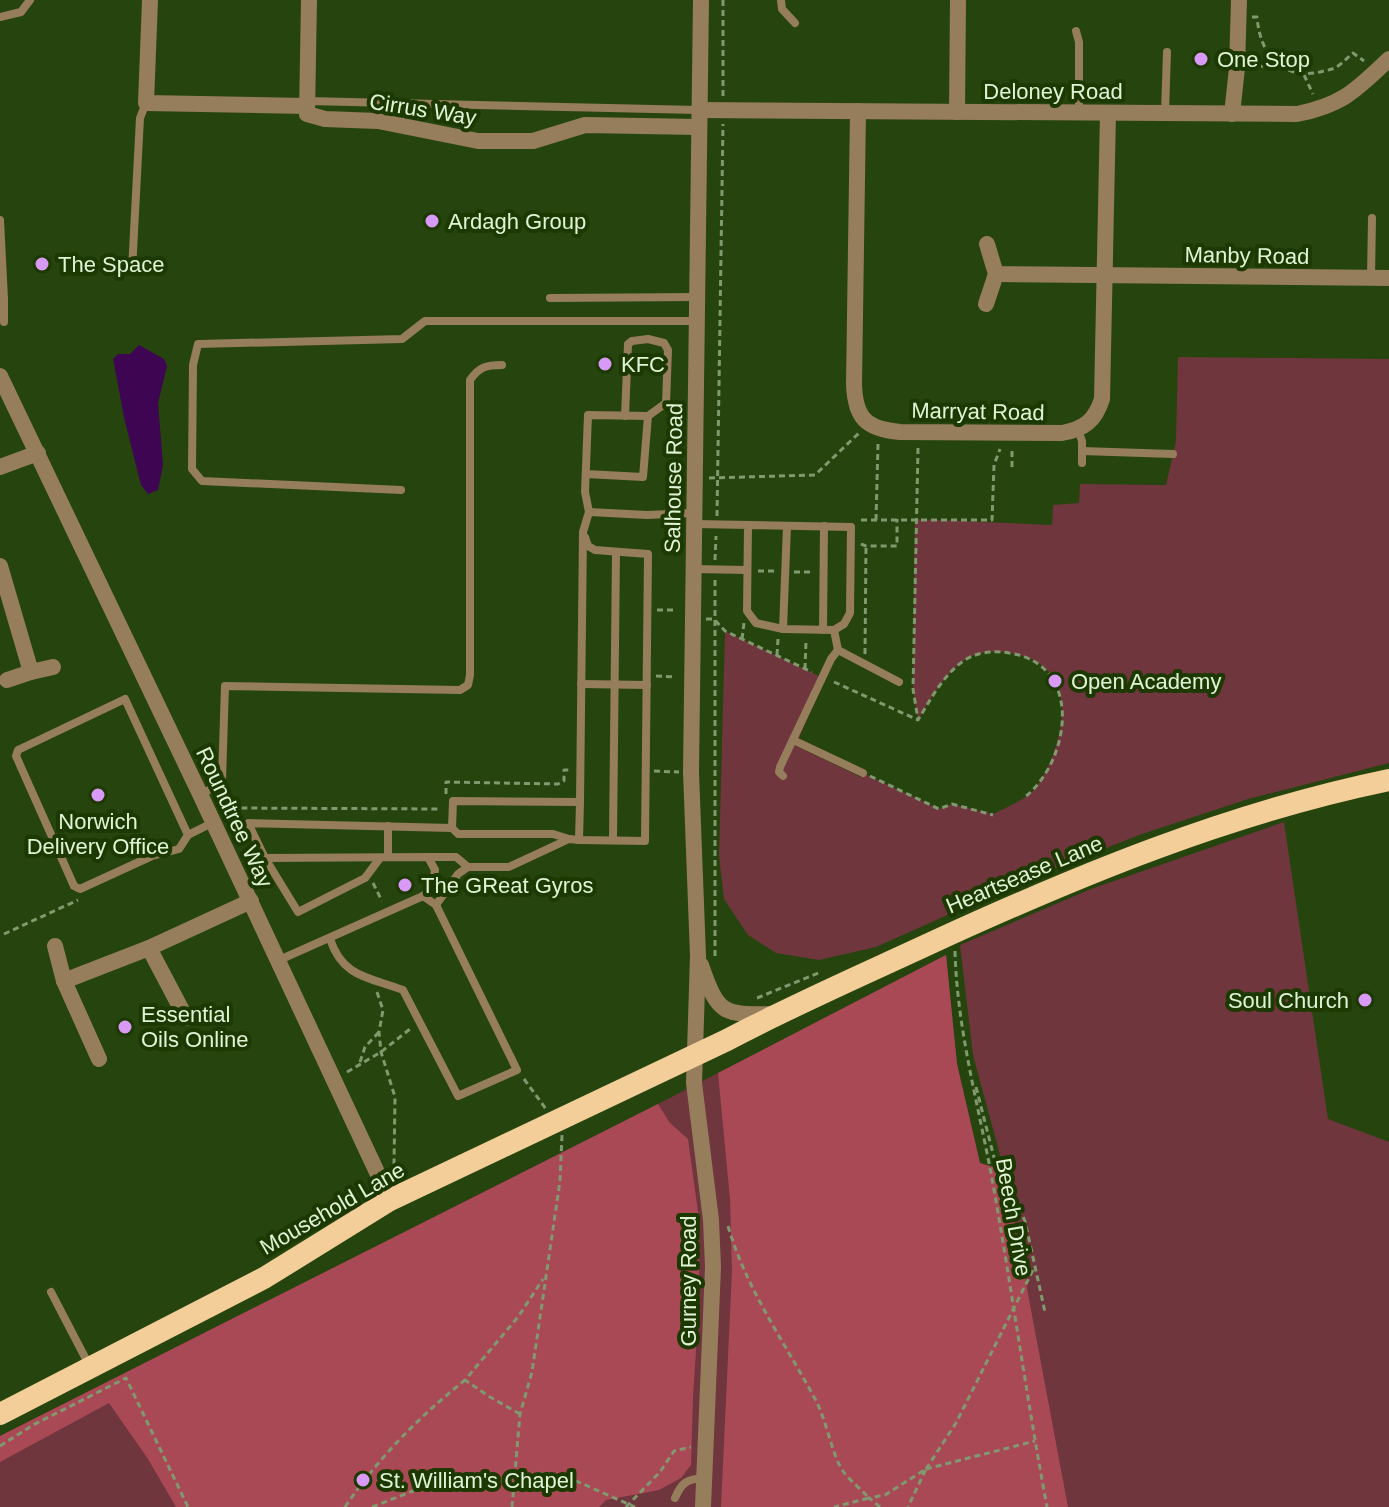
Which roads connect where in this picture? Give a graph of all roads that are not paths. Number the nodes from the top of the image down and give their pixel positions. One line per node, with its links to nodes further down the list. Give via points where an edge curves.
1 (30, 0): 8 (lane, via 21,12)
2 (150, 0): 13 (street)
3 (309, 0): 14 (street)
4 (701, 0): 21 (street, Salhouse Road)
5 (781, 0): 9 (lane)
6 (958, 0): 16 (street)
7 (1240, 8): 20 (street)
8 (0, 17)
9 (795, 23)
10 (1076, 31): 17 (lane)
11 (1167, 52): 19 (lane)
12 (1385, 65): 20 (street, Deloney Road, via 1352,93 1320,109)
13 (146, 103): 14 (street, Cirrus Way); 26 (lane, via 140,118)
14 (307, 103): 21 (lane); 21 (street, Cirrus Way, via 307,114 325,119 378,121 478,141 533,141 585,125)
15 (858, 111): 16 (street, Deloney Road); 21 (street, Deloney Road, via 723,110); 42 (street, Marryat Road, via 854,403 860,415 875,427 919,432)
16 (957, 112): 17 (street, Deloney Road)
17 (1079, 113): 18 (street, Deloney Road)
18 (1108, 113): 19 (street, Deloney Road); 28 (street)
19 (1165, 114): 20 (street, Deloney Road)
20 (1232, 114)
21 (699, 118): 32 (street, Salhouse Road)
22 (1372, 218): 30 (lane)
23 (0, 220): 25 (lane)
24 (987, 244): 27 (street)
25 (1, 250): 29 (lane)
26 (132, 270)
27 (996, 274): 28 (street, Manby Road); 35 (street)
28 (1106, 275): 30 (street, Manby Road); 42 (street, via 1102,399 1093,420)
29 (2, 277): 34 (lane)
30 (1371, 278): 31 (street, Manby Road)
31 (1389, 278)
32 (698, 297): 33 (lane); 36 (street, Salhouse Road)
33 (550, 298)
34 (2, 300): 37 (lane)
35 (986, 304)
36 (698, 321): 49 (lane, via 425,321 402,339 198,344 192,469 202,481); 51 (street, Salhouse Road)
37 (4, 322)
38 (502, 365): 76 (lane, via 478,369 470,380 468,685 460,690 225,686 222,780)
39 (0, 376): 44 (street, Roundtree Way)
40 (625, 416): 41 (lane); 41 (lane, via 628,344 648,339 664,343 668,350 666,403); 48 (lane, via 588,415)
41 (648, 416): 48 (lane, via 643,477)
42 (1078, 430): 43 (lane)
43 (1082, 451): 45 (lane); 46 (lane)
44 (38, 453): 47 (street); 76 (street, Roundtree Way)
45 (1173, 454)
46 (1082, 463)
47 (0, 467)
48 (586, 474): 50 (lane)
49 (401, 490)
50 (589, 512): 51 (lane); 55 (lane)
51 (694, 518): 52 (lane); 58 (street, Salhouse Road)
52 (748, 526): 53 (lane); 59 (lane)
53 (787, 526): 54 (lane); 60 (lane)
54 (824, 526): 61 (lane); 62 (lane, via 851,527 850,613)
55 (583, 532): 56 (lane, via 591,549); 68 (lane)
56 (616, 552): 69 (lane); 70 (lane, via 648,554)
57 (0, 566): 65 (street)
58 (693, 569): 59 (lane); 93 (street, Salhouse Road, via 691,772)
59 (747, 570): 60 (lane, via 747,611 756,623)
60 (781, 628): 61 (lane)
61 (823, 630): 62 (lane)
62 (834, 630): 63 (lane)
63 (838, 650): 66 (lane); 71 (lane)
64 (53, 667): 65 (street)
65 (31, 672): 67 (street)
66 (900, 678)
67 (7, 680)
68 (581, 684): 69 (lane); 75 (lane)
69 (615, 685): 70 (lane); 82 (lane)
70 (647, 685): 82 (lane, via 645,841)
71 (793, 740): 72 (lane); 73 (lane, via 780,767)
72 (863, 773)
73 (783, 776)
74 (1389, 780): 96 (highway, Heartsease Lane, via 1280,806 1072,879)
75 (580, 802): 78 (lane, via 453,801); 81 (lane)
76 (206, 809): 79 (lane); 88 (street, Roundtree Way)
77 (388, 826): 78 (lane); 84 (lane, via 248,823); 85 (lane)
78 (452, 828): 80 (lane, via 458,834 553,834)
79 (188, 835): 79 (lane, via 179,849 80,889 74,886 16,756 18,750 125,699)
80 (569, 839): 81 (lane); 86 (lane, via 509,867)
81 (579, 840): 82 (lane)
82 (613, 840)
83 (428, 857): 85 (lane); 86 (lane, via 456,857); 87 (lane, via 435,879)
84 (265, 858): 85 (lane); 85 (lane, via 298,912 365,878)
85 (384, 858)
86 (468, 867): 89 (lane)
87 (423, 896): 89 (lane); 90 (lane)
88 (251, 901): 92 (street); 94 (street, Roundtree Way)
89 (436, 905): 90 (lane, via 517,1070 458,1096 403,990 347,969)
90 (330, 939): 94 (lane)
91 (55, 946): 95 (street)
92 (149, 948): 95 (street); 97 (street)
93 (706, 958): 96 (street, Salhouse Road, via 713,998 721,1007 735,1014); 98 (street, Salhouse Road)
94 (276, 962): 100 (street, Roundtree Way)
95 (64, 981): 99 (street)
96 (777, 1013): 98 (highway, Heartsease Lane)
97 (186, 1018)
98 (694, 1055): 100 (highway, Mousehold Lane); 104 (street, Gurney Road, via 711,1220)
99 (99, 1059)
100 (390, 1200): 102 (highway, Mousehold Lane, via 264,1278)
101 (51, 1292): 102 (lane)
102 (91, 1368): 103 (highway, Mousehold Lane)
103 (0, 1414)
104 (704, 1478): 105 (lane, via 682,1483); 106 (street, Gurney Road)
105 (675, 1498)
106 (703, 1507)

